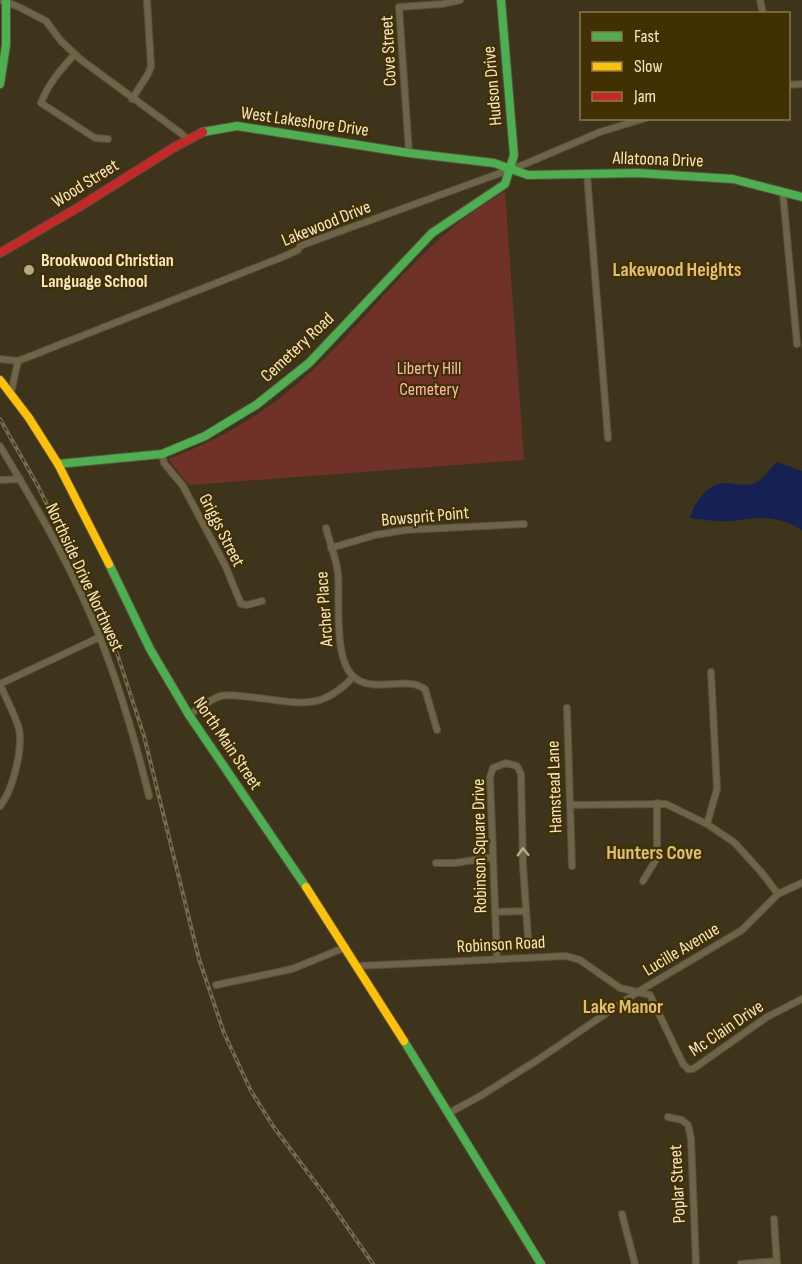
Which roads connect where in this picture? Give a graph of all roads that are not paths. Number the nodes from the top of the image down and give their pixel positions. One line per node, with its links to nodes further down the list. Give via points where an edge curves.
1 (147, 0): 7 (street, via 151,66)
2 (458, 0): 11 (street, Cove Street, via 399,7)
3 (501, 0): 12 (street, Hudson Drive, via 514,155)
4 (4, 1): 5 (street, via 46,21); 6 (street, via 5,59)
5 (75, 54): 7 (street); 9 (street, via 58,71 41,103 95,138)
6 (0, 84)
7 (132, 99): 10 (street)
8 (639, 120): 12 (street, Lakewood Drive)
9 (108, 139)
10 (188, 140): 11 (street, West Lakeshore Drive, via 204,132 237,126); 16 (street, Wood Street)
11 (409, 153): 12 (street, West Lakeshore Drive, via 494,163)
12 (511, 169): 13 (street, Allatoona Drive, via 528,175); 19 (street, Lakewood Drive, via 300,246 285,256); 24 (street, Cemetery Road, via 505,184 432,233 280,388 205,436)
13 (587, 174): 14 (street, Allatoona Drive, via 733,179); 22 (street)
14 (783, 194): 15 (street, Allatoona Drive); 17 (street)
15 (802, 197)
16 (0, 253)
17 (797, 344)
18 (0, 359): 19 (street)
19 (18, 362): 21 (street)
20 (0, 380): 21 (street, North Main Street)
21 (11, 393): 25 (street, North Main Street)
22 (608, 438)
23 (0, 446): 26 (street, Northside Drive Northwest)
24 (162, 454): 25 (street, Cemetery Road); 31 (street, Griggs Street, via 225,565 241,604)
25 (58, 464): 37 (street, North Main Street, via 150,649)
26 (20, 479): 27 (street); 32 (street, Northside Drive Northwest)
27 (0, 480)
28 (524, 524): 30 (street, Bowsprit Point, via 406,530)
29 (326, 528): 30 (street, Archer Place)
30 (332, 548): 34 (street, Archer Place, via 338,570 342,655)
31 (262, 601)
32 (100, 637): 35 (street); 39 (street, Northside Drive Northwest, via 132,728)
33 (711, 672): 43 (street, via 717,789)
34 (353, 677): 37 (street, via 324,700 311,703 220,696); 38 (street, via 378,685 414,683 425,689)
35 (0, 684): 42 (street, via 20,740 12,784)
36 (567, 708): 41 (street, Hamstead Lane)
37 (189, 716): 53 (street, North Main Street)
38 (437, 730)
39 (149, 796)
40 (657, 803): 41 (street); 43 (street); 47 (street, via 657,858)
41 (570, 805): 46 (street, Hamstead Lane)
42 (0, 806)
43 (707, 824): 49 (street, via 735,843)
44 (493, 857): 45 (street); 50 (street, Robinson Square Drive, one-way to 44, via 521,774 517,766 506,763 493,768 490,777); 51 (street, Robinson Square Drive)
45 (436, 863)
46 (572, 866)
47 (643, 881)
48 (802, 883): 49 (street, Lucille Avenue)
49 (778, 894): 57 (street, Lucille Avenue, via 742,930)
50 (526, 910): 51 (street); 52 (street)
51 (495, 912): 54 (street, Robinson Square Drive)
52 (528, 937)
53 (346, 947): 55 (street, North Main Street); 56 (street, via 292,969)
54 (497, 959): 55 (street, Robinson Road); 57 (street, Robinson Road, via 566,956 580,960 620,988)
55 (358, 966): 59 (street, North Main Street)
56 (216, 985)
57 (636, 993): 58 (street, Mc Clain Drive, via 650,995 688,1069 695,1069 767,1017); 59 (street, Lucille Avenue, via 539,1059)
58 (802, 999)
59 (449, 1113): 64 (street, North Main Street)
60 (668, 1117): 66 (street, Poplar Street, via 688,1125 691,1138)
61 (622, 1214): 65 (street)
62 (774, 1219): 63 (street)
63 (777, 1263): 67 (street)
64 (541, 1264)
65 (635, 1264)
66 (696, 1264)
67 (741, 1264)

